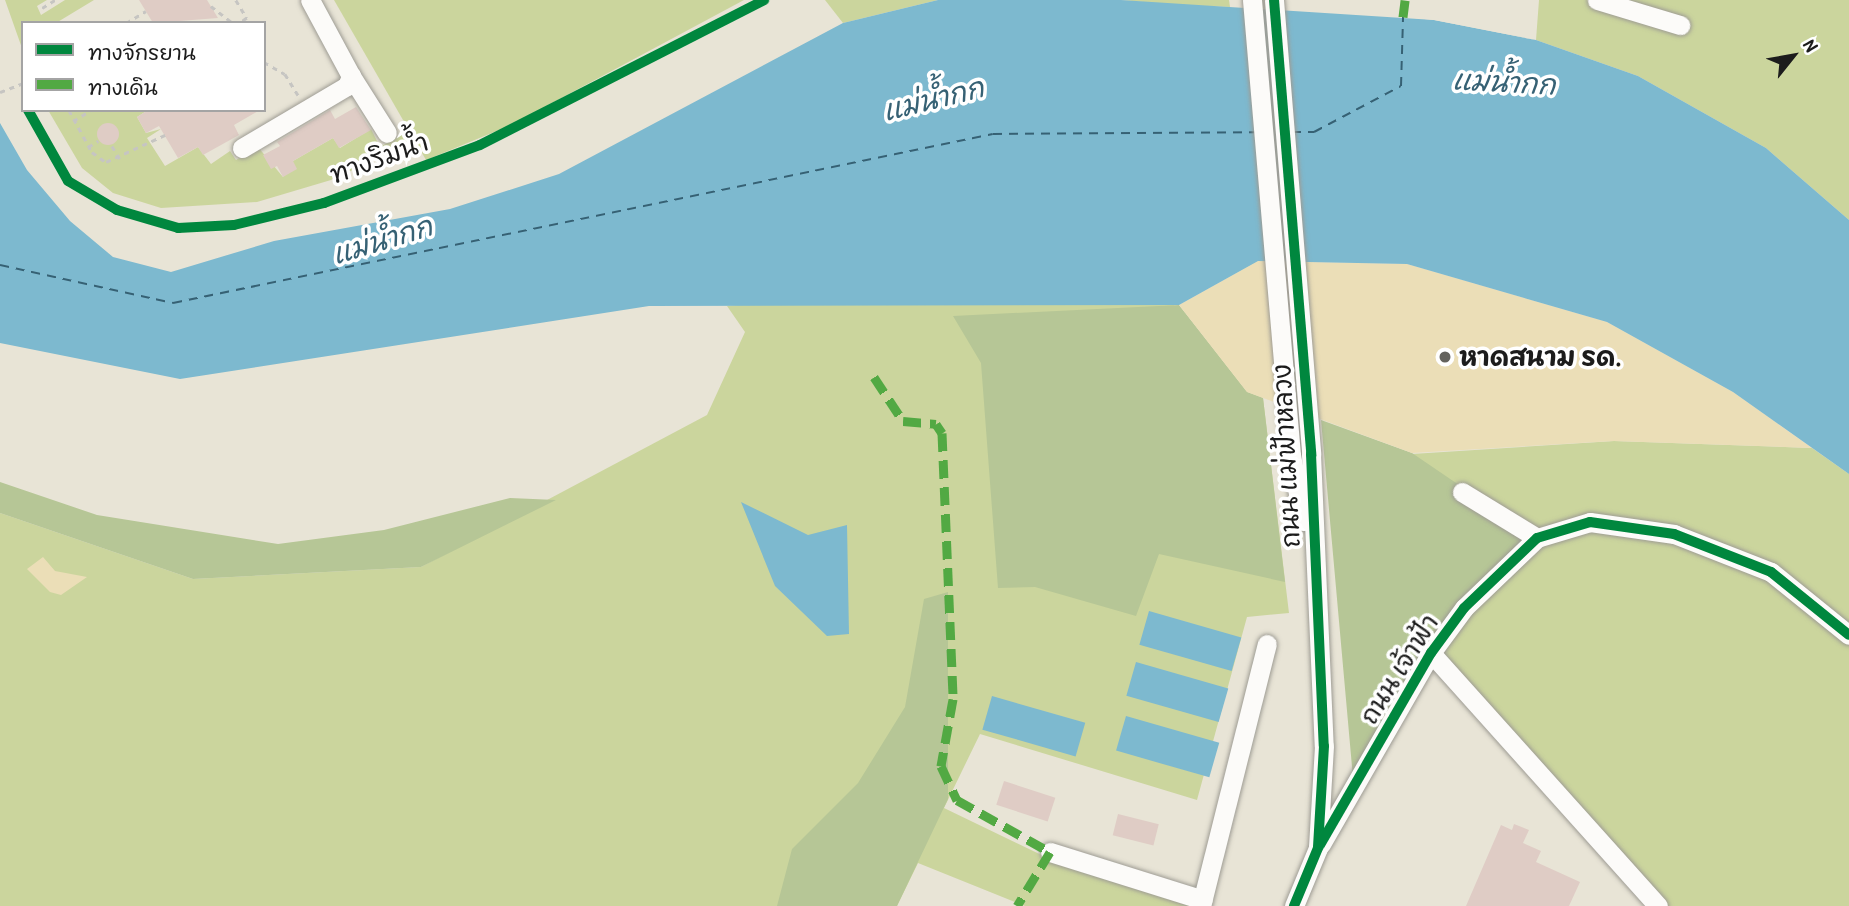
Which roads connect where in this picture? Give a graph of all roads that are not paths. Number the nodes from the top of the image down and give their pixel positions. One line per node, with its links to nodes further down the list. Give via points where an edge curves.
1 (310, 0): 6 (street)
2 (1252, 0): 9 (street, ถนน แม่ฟ้าหลวง)
3 (1274, 0): 9 (street, ถนน แม่ฟ้าหลวง)
4 (1597, 0): 5 (street)
5 (1680, 25)
6 (351, 76): 7 (street); 8 (street, via 342,90)
7 (387, 134)
8 (242, 148)
9 (1301, 455): 15 (street, ถนน แม่ฟ้าหลวง, via 1316,590 1324,746)
10 (1462, 492): 11 (street)
11 (1537, 538): 12 (street, ถนน เจ้าฟ้า, via 1590,522 1674,534 1771,572); 14 (street, ถนน เจ้าฟ้า, via 1472,599)
12 (1849, 635)
13 (1267, 645): 17 (street)
14 (1431, 653): 15 (street, ถนน เจ้าฟ้า); 19 (street)
15 (1318, 848): 18 (street, ถนน แม่ฟ้าหลวง)
16 (1050, 852): 17 (street)
17 (1202, 903)
18 (1294, 906)
19 (1658, 906)

